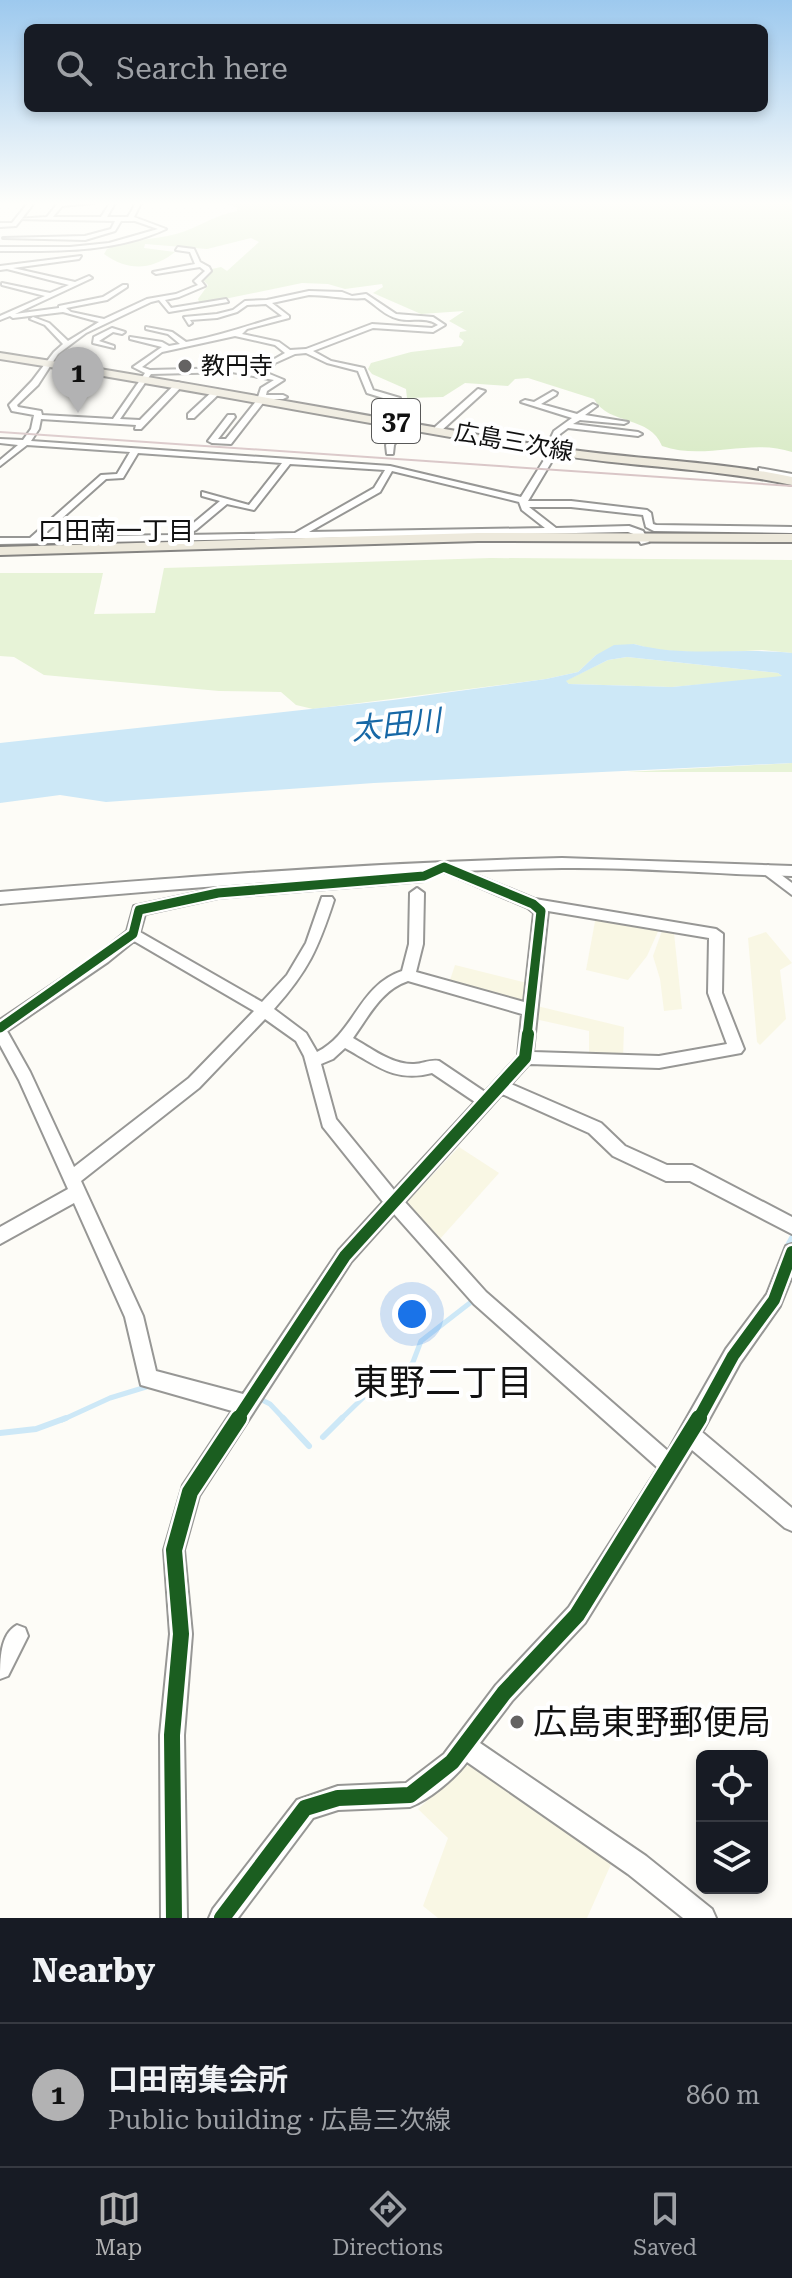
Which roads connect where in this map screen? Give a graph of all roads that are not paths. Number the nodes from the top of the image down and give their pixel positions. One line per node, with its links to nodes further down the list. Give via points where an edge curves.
1 (40, 293): 5 (street)
2 (57, 293): 5 (street)
3 (116, 293): 6 (street)
4 (180, 293): 10 (street)
5 (51, 295): 13 (street)
6 (113, 295): 7 (street); 16 (street, via 63,305)
7 (123, 296)
8 (133, 297): 11 (street)
9 (26, 299): 13 (street)
10 (161, 299): 11 (street); 12 (street, via 169,310)
11 (149, 300): 15 (street)
12 (226, 301)
13 (37, 302): 18 (street)
14 (267, 302): 22 (street, via 245,303); 25 (street, via 287,317); 33 (street, via 309,293 366,296 382,311 442,323 427,331 372,326)
15 (132, 308): 17 (street); 20 (street)
16 (62, 310): 18 (street); 20 (street)
17 (144, 314)
18 (3, 315)
19 (33, 319): 29 (street, via 47,324)
20 (103, 321): 26 (street)
21 (189, 323): 22 (street, via 186,318)
22 (219, 323): 25 (street)
23 (148, 328): 30 (street, via 170,333)
24 (122, 332): 27 (street, via 112,330)
25 (236, 334): 30 (street); 34 (street, via 277,343)
26 (79, 336): 27 (street); 29 (street)
27 (96, 338): 31 (street)
28 (132, 338): 32 (street)
29 (67, 344): 36 (street)
30 (184, 344): 32 (street)
31 (112, 347)
32 (167, 348): 38 (street, via 138,365)
33 (307, 351): 34 (street); 53 (street, via 361,370 370,391 397,400)
34 (292, 353): 37 (street)
35 (0, 356): 36 (main road, 広島三次線 / 37)
36 (50, 364): 38 (main road, 広島三次線 / 37); 49 (street, via 12,408)
37 (263, 374): 38 (street, via 219,370); 44 (street, via 280,380 264,390)
38 (146, 376): 39 (main road, 広島三次線 / 37); 52 (street)
39 (180, 384): 40 (main road, 広島三次線 / 37); 52 (street, via 139,426)
40 (218, 391): 44 (main road, 広島三次線 / 37); 48 (street)
41 (481, 391): 56 (street)
42 (553, 393): 46 (street)
43 (283, 397): 44 (street)
44 (262, 398): 50 (street, via 228,442 212,441); 53 (main road, 広島三次線 / 37)
45 (525, 402): 46 (street)
46 (535, 405): 51 (street)
47 (593, 406): 51 (street)
48 (191, 416)
49 (39, 417): 52 (street); 59 (street)
50 (231, 417)
51 (578, 417): 54 (street); 55 (street)
52 (116, 420)
53 (402, 422): 56 (main road, 広島三次線 / 37); 62 (street)
54 (624, 422)
55 (567, 426): 57 (street); 61 (street, via 557,433)
56 (438, 429): 61 (main road, 広島三次線 / 37)
57 (638, 434)
58 (0, 441): 59 (street)
59 (24, 443): 60 (street); 64 (street)
60 (136, 449): 63 (street); 77 (street, via 120,476 104,477)
61 (551, 450): 67 (main road, 広島三次線 / 37); 70 (street)
62 (390, 452)
63 (288, 461): 65 (street); 69 (street, via 251,508)
64 (0, 464)
65 (390, 468): 70 (street); 73 (street, via 377,490)
66 (762, 470): 67 (street)
67 (791, 479)
68 (205, 494): 69 (street)
69 (224, 502): 74 (street)
70 (523, 502): 71 (street); 72 (street, via 647,513 654,528)
71 (552, 529): 73 (street); 75 (street, via 629,529)
72 (792, 530)
73 (296, 536): 74 (street)
74 (173, 539): 77 (street)
75 (643, 539): 78 (main road); 79 (main road)
76 (0, 541): 77 (street)
77 (32, 541)
78 (792, 541)
79 (0, 553)
80 (444, 867): 81 (street, via 565,863); 85 (street, via 326,871); 87 (street); 88 (street, via 424,876 252,889 139,910)
81 (768, 870): 82 (street); 83 (street)
82 (792, 871)
83 (792, 890)
84 (417, 893): 89 (street, via 416,944)
85 (0, 898)
86 (327, 900): 90 (street, via 313,944 292,979)
87 (533, 904): 91 (street, via 541,911); 94 (street, via 716,934 715,993 736,1049 659,1062)
88 (133, 934): 90 (street); 92 (street)
89 (408, 975): 91 (street); 93 (street, via 394,977 356,1018)
90 (264, 1010): 95 (street, via 301,1037); 98 (street, via 194,1083)
91 (530, 1010): 94 (street)
92 (3, 1021): 98 (street)
93 (345, 1041): 95 (street); 97 (street, via 396,1069 434,1066)
94 (525, 1058): 96 (street)
95 (312, 1061): 99 (street, via 329,1122)
96 (500, 1086): 97 (street); 100 (street, via 595,1128 619,1151 666,1173 692,1173)
97 (486, 1101): 99 (street)
98 (73, 1186): 101 (street); 103 (street, via 134,1316 148,1378)
99 (394, 1202): 103 (street, via 345,1256); 105 (street, via 480,1298)
100 (792, 1226)
101 (0, 1236)
102 (792, 1252): 104 (street, via 774,1300 733,1356)
103 (247, 1405): 110 (street, via 190,1492 174,1550 181,1634 172,1735)
104 (690, 1435): 105 (street); 106 (street)
105 (670, 1466): 109 (street, via 577,1615 504,1693)
106 (792, 1521)
107 (17, 1636): 108 (street)
108 (0, 1668)
109 (464, 1746): 111 (street, via 410,1795 338,1798 305,1808); 112 (street, via 637,1865)
110 (174, 1918)
111 (222, 1918)
112 (703, 1918)

